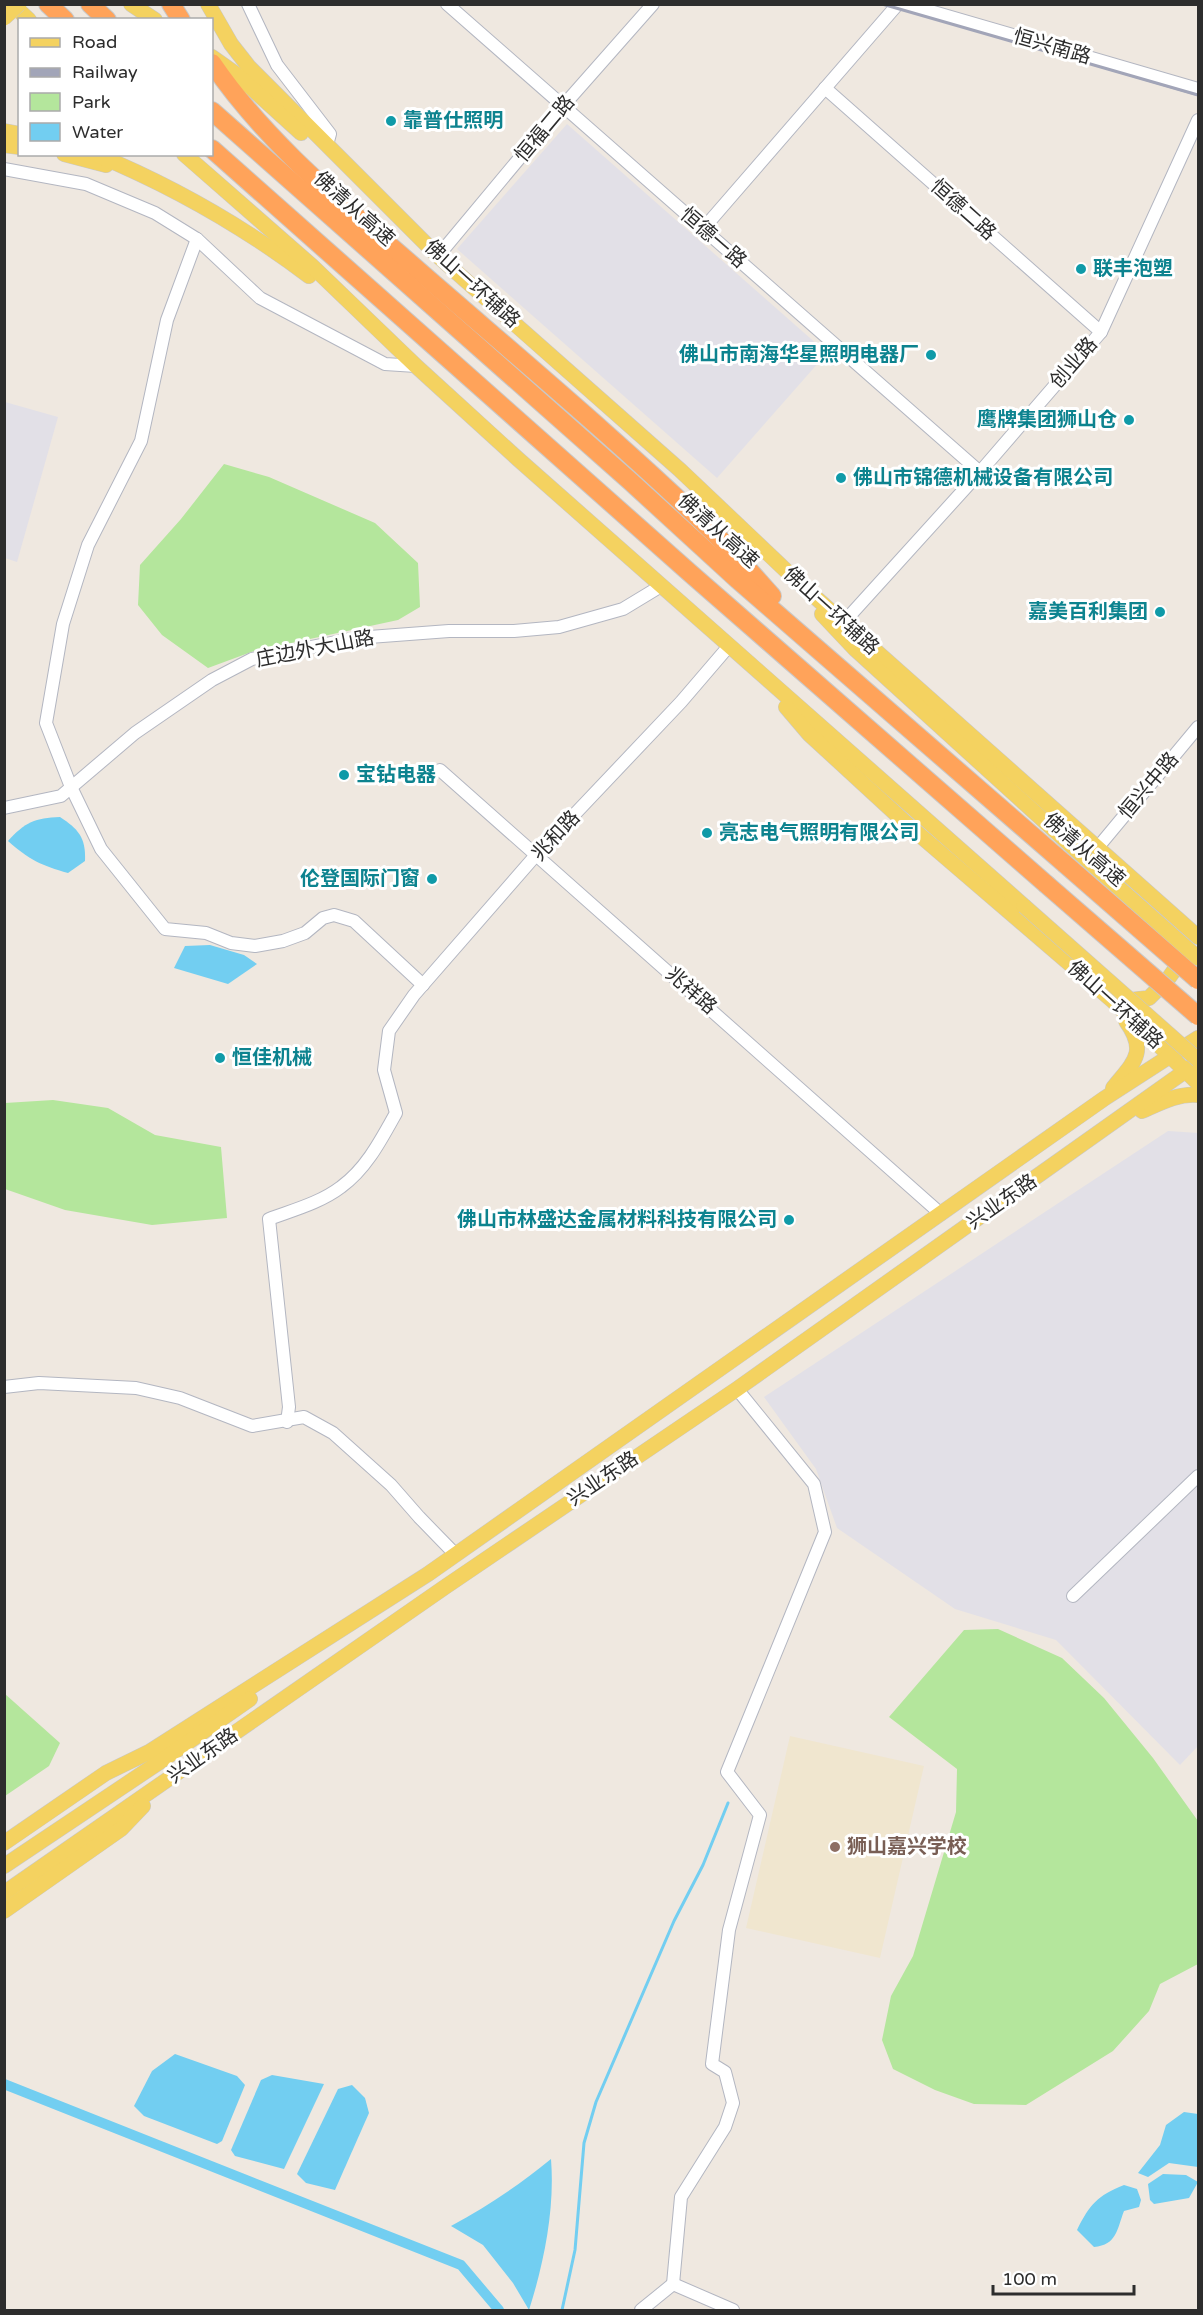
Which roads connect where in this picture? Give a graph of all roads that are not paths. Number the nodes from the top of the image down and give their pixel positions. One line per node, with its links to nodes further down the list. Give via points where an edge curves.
1 (12, 4): 14 (main road)
2 (19, 4): 13 (main road, bridge)
3 (48, 4): 15 (highway)
4 (90, 4): 16 (highway)
5 (131, 4): 17 (main road)
6 (171, 4): 18 (highway)
7 (208, 4): 26 (main road, via 249,67)
8 (248, 4): 26 (street, via 277,65 330,134)
9 (447, 4): 23 (street, 恒德一路)
10 (653, 4): 23 (street, 恒福二路)
11 (898, 4): 21 (street)
12 (906, 4): 22 (street, 恒兴南路)
13 (4, 18)
14 (27, 18)
15 (63, 18)
16 (105, 18)
17 (153, 18)
18 (181, 18)
19 (213, 58): 33 (main road)
20 (213, 64): 45 (highway, via 266,129 327,190 718,537)
21 (825, 87): 34 (street); 38 (street, 恒德二路)
22 (1198, 89)
23 (563, 106): 34 (street, 恒德一路); 36 (street, 恒福二路)
24 (213, 112): 45 (highway, 佛清从高速)
25 (1198, 120): 38 (street, 创业路)
26 (327, 145): 33 (main road)
27 (213, 150): 59 (highway, bridge)
28 (71, 156): 32 (main road)
29 (99, 156): 32 (main road)
30 (186, 156): 37 (main road)
31 (4, 169): 35 (street, via 86,184 155,213)
32 (146, 178): 37 (main road, via 270,248)
33 (372, 192): 36 (main road, 佛山一环辅路)
34 (703, 228): 40 (street, 恒德一路)
35 (197, 239): 39 (street, via 260,298 385,364); 49 (street, via 167,320 141,441 88,545 63,624 46,723)
36 (438, 256): 41 (main road, 佛山一环辅路, via 680,470)
37 (368, 320): 39 (main road, 佛山一环辅路)
38 (1101, 332): 40 (street, 创业路)
39 (416, 366): 42 (main road, 佛山一环辅路)
40 (980, 472): 43 (street, 创业路)
41 (797, 581): 43 (main road, 佛山一环辅路); 53 (main road, via 855,649)
42 (661, 586): 44 (main road, 佛山一环辅路); 49 (street, 庄边外大山路, via 623,609 559,627 356,638 252,659 212,680 135,733)
43 (844, 622): 51 (main road, 佛山一环辅路)
44 (729, 646): 46 (main road, 佛山一环辅路); 52 (street, 兆和路)
45 (830, 659): 53 (highway, 佛清从高速)
46 (768, 682): 58 (main road, 佛山一环辅路, via 809,734 908,825); 62 (main road, 佛山一环辅路, bridge)
47 (1198, 727): 51 (street, 恒兴中路)
48 (440, 770): 52 (street, 兆祥路)
49 (71, 787): 50 (street, 庄边外大山路, via 61,796); 57 (street, via 101,849 165,929 206,933 231,943 255,946 305,933 323,918 334,915 354,921)
50 (4, 808)
51 (1099, 846): 54 (main road, 佛山一环辅路)
52 (536, 855): 57 (street, 兆和路); 68 (street, 兆祥路)
53 (1070, 856): 55 (main road, bridge); 56 (highway, 佛清从高速, bridge)
54 (1193, 933): 58 (main road, via 1186,954 1155,993 1143,1000)
55 (1198, 958)
56 (1198, 980)
57 (423, 984): 71 (street, 兆和路, via 389,1031 384,1070 396,1113 375,1151 342,1187 311,1204 269,1219 290,1407)
58 (1113, 1001): 61 (main road, 佛山一环辅路); 66 (main road, via 1139,1045 1129,1069)
59 (1198, 1016)
60 (1198, 1038): 61 (main road, 兴业东路)
61 (1172, 1057): 63 (main road, 佛山一环辅路); 66 (main road, 兴业东路)
62 (1198, 1061): 63 (main road, 兴业东路)
63 (1184, 1072): 64 (main road, 佛山一环辅路); 67 (main road, 兴业东路)
64 (1198, 1083)
65 (1198, 1095): 67 (main road, via 1170,1099)
66 (1105, 1098): 68 (main road, 兴业东路)
67 (1109, 1126): 70 (main road, 兴业东路)
68 (941, 1214): 73 (main road, 兴业东路)
69 (4, 1388): 71 (street, via 39,1383 136,1388 180,1398 252,1426)
70 (737, 1389): 76 (main road, 兴业东路); 81 (street, via 814,1484 825,1532 727,1772 760,1815 729,1930 712,2064 725,2072 733,2103 725,2127 681,2197)
71 (287, 1422): 73 (street, via 304,1418 333,1433 391,1485)
72 (1198, 1476): 75 (street)
73 (455, 1554): 74 (main road, 兴业东路)
74 (428, 1574): 77 (main road, 兴业东路, via 149,1752 106,1773); 78 (main road, via 162,1761)
75 (1073, 1596)
76 (163, 1785): 79 (main road, 兴业东路); 80 (main road, via 121,1830)
77 (4, 1843)
78 (4, 1866)
79 (4, 1893)
80 (4, 1911)
81 (673, 2284): 82 (street); 83 (street)
82 (641, 2310)
83 (733, 2310)

